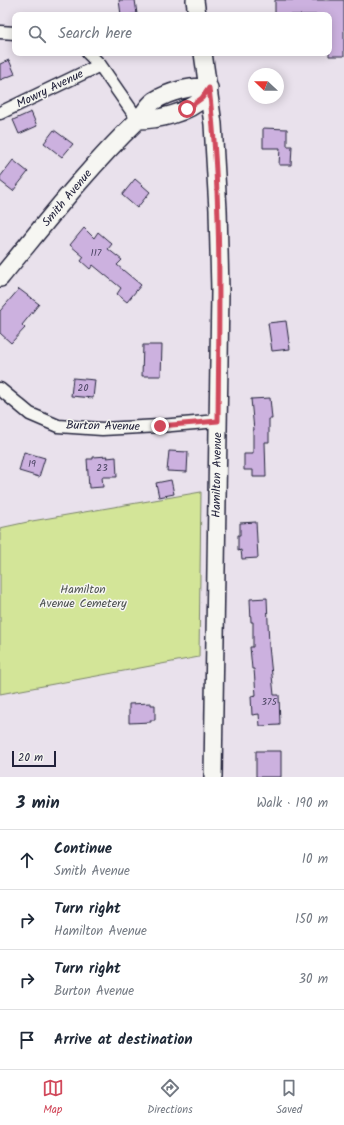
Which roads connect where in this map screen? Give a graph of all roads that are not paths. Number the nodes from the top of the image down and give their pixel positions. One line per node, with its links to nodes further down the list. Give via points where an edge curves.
1 (195, 0): 2 (main road)
2 (197, 12)
3 (0, 32): 4 (street)
4 (12, 34)
5 (91, 56): 7 (street)
6 (204, 56): 8 (main road, Hamilton Avenue)
7 (100, 65): 9 (street, Mowry Avenue); 10 (street)
8 (209, 88): 10 (main road, Smith Avenue, via 187,88 160,98 153,102); 13 (main road, Hamilton Avenue, via 213,124 220,291)
9 (0, 113)
10 (138, 120): 11 (main road, Smith Avenue, via 98,161)
11 (0, 278)
12 (0, 388): 13 (street, Burton Avenue, via 30,414 58,426 102,428)
13 (218, 421): 14 (main road, Hamilton Avenue)
14 (213, 777)

